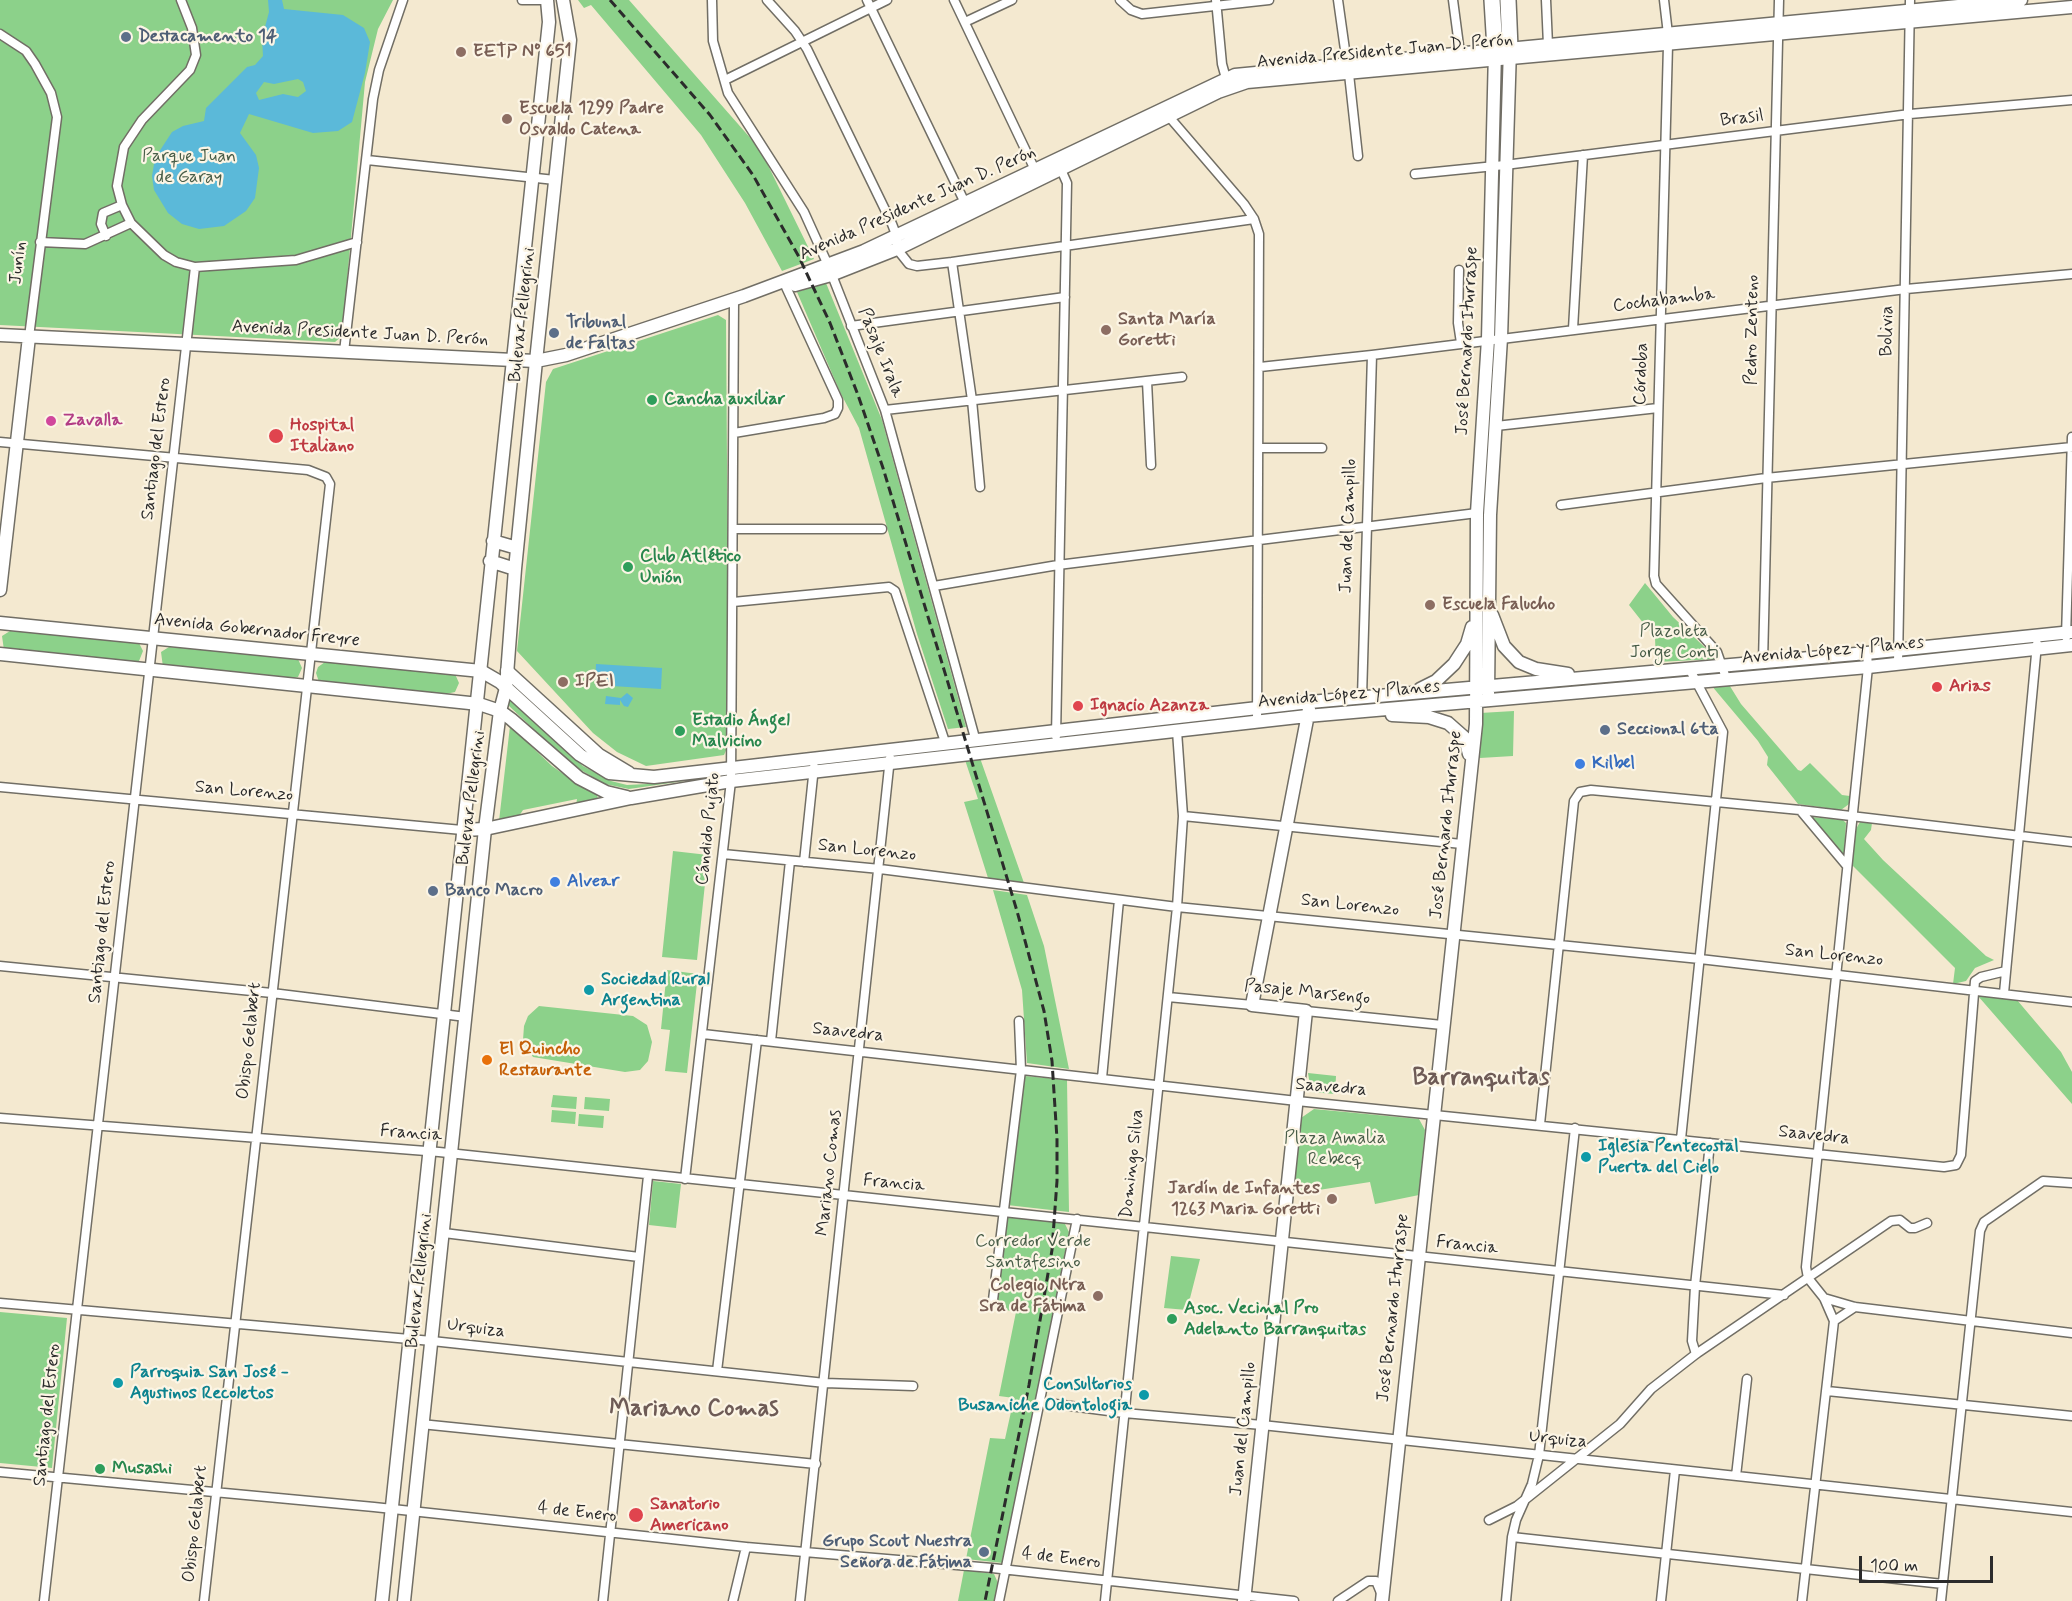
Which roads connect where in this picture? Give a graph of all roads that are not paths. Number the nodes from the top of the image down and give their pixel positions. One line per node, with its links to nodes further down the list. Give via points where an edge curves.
1 (181, 0): 52 (street, via 196,44 194,64 142,120 124,147 117,186)
2 (403, 0): 45 (street, via 379,70)
3 (522, 0): 4 (street)
4 (547, 0): 33 (main road, Bulevar Pellegrini)
5 (563, 0): 34 (main road, Bulevar Pellegrini, via 570,40)
6 (712, 0): 36 (street, Pasaje Irala, via 713,41)
7 (767, 0): 29 (street)
8 (887, 0): 22 (street)
9 (954, 0): 25 (street)
10 (1012, 0): 25 (street)
11 (1120, 0): 21 (street, via 1142,14)
12 (1269, 0): 21 (street)
13 (1338, 0): 35 (street)
14 (1453, 0): 31 (street)
15 (1492, 0): 32 (highway)
16 (1508, 0): 32 (highway)
17 (1545, 0): 30 (street)
18 (1664, 0): 28 (street, Córdoba)
19 (1779, 0): 26 (street, Pedro Zenteno)
20 (2020, 0): 24 (main road, Avenida Presidente Juan D. Perón)
21 (1217, 3): 37 (street)
22 (869, 4): 29 (street); 53 (street)
23 (2072, 7): 24 (main road, Avenida Presidente Juan D. Perón)
24 (1911, 11): 26 (main road, Avenida Presidente Juan D. Perón); 40 (street, Bolivia)
25 (964, 22): 48 (street)
26 (1778, 28): 28 (main road, Avenida Presidente Juan D. Perón); 41 (street, Pedro Zenteno)
27 (0, 33): 57 (street, Junín, via 26,51 35,64 51,93 57,117)
28 (1668, 39): 30 (main road, Avenida Presidente Juan D. Perón); 32 (main road, Avenida Presidente Juan D. Perón); 42 (street, Córdoba)
29 (802, 41): 36 (street); 59 (street)
30 (1548, 45): 32 (main road, Avenida Presidente Juan D. Perón)
31 (1460, 53): 32 (main road, Avenida Presidente Juan D. Perón); 35 (main road, Avenida Presidente Juan D. Perón)
32 (1503, 54): 35 (main road, Avenida Presidente Juan D. Perón); 47 (main road, José Bernardo Iturraspe)
33 (545, 63): 34 (main road, via 556,58); 50 (main road, Bulevar Pellegrini)
34 (567, 67): 51 (main road, Bulevar Pellegrini)
35 (1348, 69): 37 (main road, Avenida Presidente Juan D. Perón, via 1261,71); 44 (street)
36 (725, 80): 63 (street, Pasaje Irala, via 728,93 804,212)
37 (1227, 83): 39 (main road, Avenida Presidente Juan D. Perón)
38 (2072, 100): 40 (street, Brasil)
39 (1166, 114): 46 (main road, Avenida Presidente Juan D. Perón); 54 (street)
40 (1910, 114): 41 (street, Brasil); 67 (street, Bolivia)
41 (1776, 131): 42 (street, Brasil); 70 (street, Pedro Zenteno)
42 (1665, 145): 43 (street, Brasil); 72 (street, Córdoba)
43 (1582, 155): 47 (street, Brasil); 74 (street)
44 (1358, 156)
45 (367, 160): 50 (street); 58 (street)
46 (1060, 166): 48 (main road, Avenida Presidente Juan D. Perón); 59 (main road, Avenida Presidente Juan D. Perón); 60 (street, via 1067,183)
47 (1499, 166): 49 (street, Brasil); 77 (main road, José Bernardo Iturraspe)
48 (1036, 172): 53 (main road, Avenida Presidente Juan D. Perón)
49 (1416, 174)
50 (531, 178): 51 (street); 82 (main road, Bulevar Pellegrini)
51 (555, 180): 83 (main road, Bulevar Pellegrini)
52 (122, 205): 55 (street); 56 (street, via 103,213 101,224)
53 (966, 205): 59 (main road, Avenida Presidente Juan D. Perón)
54 (1254, 219): 60 (street); 84 (street, via 1258,234)
55 (131, 223): 56 (street); 62 (street, via 164,255)
56 (106, 236): 57 (street, via 79,244)
57 (40, 242): 76 (street, Junín)
58 (357, 242): 62 (street, via 276,263); 80 (street)
59 (897, 243): 61 (street, via 903,259 917,266); 63 (main road, Avenida Presidente Juan D. Perón)
60 (1066, 245): 61 (street); 68 (street)
61 (952, 262): 71 (street)
62 (195, 267): 79 (street, Santiago del Estero)
63 (830, 270): 66 (main road, Avenida Presidente Juan D. Perón); 69 (main road, Avenida Presidente Juan D. Perón); 73 (street, Pasaje Irala)
64 (1459, 270): 78 (street)
65 (2072, 274): 67 (street, Cochabamba)
66 (786, 287): 69 (main road, Avenida Presidente Juan D. Perón); 92 (street, via 838,400 835,414)
67 (1906, 289): 70 (street, Cochabamba); 100 (street, Bolivia)
68 (1065, 297): 71 (street); 87 (street)
69 (739, 298): 83 (main road, Avenida Presidente Juan D. Perón, via 566,355); 92 (street, Cándido Pujato)
70 (1769, 305): 72 (street, Cochabamba); 102 (street, Pedro Zenteno)
71 (959, 310): 73 (street); 88 (street)
72 (1660, 319): 74 (street, Cochabamba); 89 (street, Córdoba)
73 (851, 326): 90 (street, Pasaje Irala)
74 (1574, 329): 77 (street, Cochabamba)
75 (0, 335): 76 (main road, Avenida Presidente Juan D. Perón)
76 (29, 337): 79 (main road, Avenida Presidente Juan D. Perón); 95 (main road, Junín)
77 (1494, 338): 78 (street, Cochabamba); 91 (main road, José Bernardo Iturraspe); 106 (main road, José Bernardo Iturraspe)
78 (1461, 343): 81 (street, Cochabamba)
79 (186, 344): 80 (main road, Avenida Presidente Juan D. Perón); 99 (street, Santiago del Estero)
80 (344, 352): 82 (main road, Avenida Presidente Juan D. Perón)
81 (1372, 356): 84 (street, Cochabamba); 107 (street, Juan del Campillo)
82 (513, 360): 83 (main road, Avenida Presidente Juan D. Perón); 111 (main road, Bulevar Pellegrini)
83 (536, 361): 112 (main road, Bulevar Pellegrini)
84 (1260, 367): 97 (street)
85 (1182, 377): 86 (street)
86 (1147, 381): 87 (street); 101 (street)
87 (1062, 392): 88 (street); 114 (street)
88 (972, 400): 90 (street); 103 (street)
89 (1658, 408): 91 (street); 104 (street, Córdoba)
90 (885, 410): 116 (street, Pasaje Irala)
91 (1496, 426): 118 (main road, José Bernardo Iturraspe)
92 (734, 433): 108 (street, Cándido Pujato)
93 (2072, 436): 96 (street)
94 (0, 442): 95 (street)
95 (15, 444): 99 (street); 117 (main road, Junín)
96 (2072, 447): 100 (street); 122 (street)
97 (1260, 448): 98 (street); 110 (street)
98 (1322, 448)
99 (172, 458): 121 (street, Santiago del Estero); 127 (street, Obispo Gelabert, via 308,470 326,477 330,484)
100 (1902, 464): 102 (street); 124 (street, Bolivia)
101 (1151, 465)
102 (1766, 478): 104 (street); 128 (street, Pedro Zenteno)
103 (980, 487)
104 (1656, 493): 105 (street); 130 (street, Córdoba, via 1656,584 1717,652)
105 (1561, 505)
106 (1477, 513): 107 (street); 118 (main road, José Bernardo Iturraspe)
107 (1366, 527): 110 (street); 143 (street, Juan del Campillo)
108 (734, 529): 109 (street); 119 (street, Cándido Pujato)
109 (882, 529)
110 (1256, 540): 114 (street); 147 (street)
111 (493, 542): 112 (main road); 113 (main road, Bulevar Pellegrini)
112 (517, 548): 115 (main road, Bulevar Pellegrini)
113 (490, 561): 115 (main road); 134 (main road, Bulevar Pellegrini)
114 (1058, 565): 116 (street); 152 (street)
115 (515, 568): 135 (main road, Bulevar Pellegrini)
116 (934, 586): 154 (street, Pasaje Irala)
117 (0, 590)
118 (1483, 591): 136 (main road, via 1500,638 1520,662 1555,673); 140 (main road, José Bernardo Iturraspe); 142 (main road, via 1459,657 1436,681)
119 (733, 602): 155 (street, via 889,587 895,591); 160 (street, Cándido Pujato)
120 (0, 623): 121 (main road, Avenida Gobernador Freyre)
121 (153, 639): 127 (main road, Avenida Gobernador Freyre); 133 (street, Santiago del Estero)
122 (2069, 639): 123 (main road, Avenida López y Planes)
123 (2038, 642): 124 (main road, Avenida López y Planes); 129 (main road, Avenida López y Planes); 176 (street)
124 (1897, 650): 125 (main road, Avenida López y Planes); 129 (street, Bolivia)
125 (1867, 653): 128 (main road, Avenida López y Planes); 131 (street)
126 (0, 654): 133 (main road)
127 (310, 655): 134 (main road, Avenida Gobernador Freyre); 139 (street, Obispo Gelabert)
128 (1762, 662): 130 (main road, Avenida López y Planes)
129 (1898, 663): 131 (main road, Avenida López y Planes)
130 (1723, 665): 132 (main road, Avenida López y Planes); 137 (street, Córdoba)
131 (1868, 667): 137 (main road, Avenida López y Planes); 171 (street)
132 (1689, 668): 136 (main road, Avenida López y Planes); 138 (street)
133 (150, 670): 139 (main road); 167 (street, Santiago del Estero)
134 (481, 671): 141 (main road, Avenida Gobernador Freyre); 146 (main road, Bulevar Pellegrini)
135 (507, 671): 141 (main road, Bulevar Pellegrini); 163 (main road, via 599,755)
136 (1602, 676): 140 (main road, Avenida López y Planes)
137 (1726, 678): 138 (main road, Avenida López y Planes)
138 (1697, 681): 144 (main road, Avenida López y Planes); 168 (street, via 1723,732)
139 (307, 686): 146 (main road); 170 (street, Obispo Gelabert)
140 (1482, 687): 142 (main road, Avenida López y Planes); 144 (main road, José Bernardo Iturraspe)
141 (506, 688): 148 (main road, Bulevar Pellegrini); 163 (main road, Avenida López y Planes, via 580,754 609,773)
142 (1410, 693): 143 (main road, Avenida López y Planes)
143 (1362, 697): 145 (main road, Avenida López y Planes)
144 (1482, 701): 149 (main road, Avenida López y Planes); 161 (main road, José Bernardo Iturraspe)
145 (1310, 702): 147 (main road, Avenida López y Planes); 150 (main road)
146 (479, 704): 148 (main road); 175 (main road, Bulevar Pellegrini)
147 (1256, 708): 151 (street); 152 (main road, Avenida López y Planes)
148 (500, 711): 166 (main road, Avenida López y Planes, via 579,778 606,792); 174 (main road, Bulevar Pellegrini)
149 (1339, 713): 150 (main road, Avenida López y Planes); 161 (main road, via 1443,720 1465,738)
150 (1307, 716): 151 (main road, Avenida López y Planes); 173 (main road)
151 (1257, 722): 153 (main road, Avenida López y Planes)
152 (1056, 729): 154 (main road, Avenida López y Planes); 156 (street)
153 (1177, 731): 156 (main road, Avenida López y Planes); 172 (street, Domingo Silva)
154 (975, 738): 155 (main road, Avenida López y Planes)
155 (945, 742): 157 (main road, Avenida López y Planes)
156 (1057, 745): 159 (main road, Avenida López y Planes)
157 (890, 748): 158 (main road, Avenida López y Planes); 159 (street, Mariano Comas)
158 (813, 757): 160 (main road, Avenida López y Planes); 162 (street)
159 (891, 764): 162 (main road, Avenida López y Planes); 183 (street, Mariano Comas)
160 (732, 767): 163 (main road, Avenida López y Planes, via 680,775); 164 (street, Cándido Pujato)
161 (1471, 767): 178 (main road, José Bernardo Iturraspe)
162 (814, 772): 164 (main road, Avenida López y Planes); 181 (street)
163 (635, 776)
164 (731, 781): 166 (main road, Avenida López y Planes); 179 (street, Cándido Pujato)
165 (0, 787): 167 (street, San Lorenzo)
166 (631, 798): 174 (main road, Avenida López y Planes)
167 (134, 801): 170 (street, San Lorenzo); 193 (street, Santiago del Estero)
168 (1715, 802): 169 (street); 188 (street, via 1580,792 1574,801); 189 (street)
169 (1800, 810): 171 (street); 182 (street)
170 (292, 814): 175 (street, San Lorenzo); 195 (street, Obispo Gelabert)
171 (1853, 815): 176 (street); 182 (street)
172 (1183, 816): 173 (street); 185 (street, Domingo Silva)
173 (1286, 828): 178 (street); 186 (main road)
174 (485, 829): 175 (main road, San Lorenzo); 202 (main road, Bulevar Pellegrini)
175 (462, 830): 201 (main road, Bulevar Pellegrini)
176 (2021, 837): 177 (street); 191 (street)
177 (2072, 842)
178 (1462, 844): 187 (main road, José Bernardo Iturraspe)
179 (723, 854): 180 (street, San Lorenzo); 205 (street, Cándido Pujato)
180 (790, 861): 181 (street, San Lorenzo); 207 (street)
181 (804, 862): 183 (street, San Lorenzo)
182 (1847, 866): 192 (street)
183 (880, 869): 184 (street, San Lorenzo); 208 (street, Mariano Comas)
184 (1119, 900): 185 (street, San Lorenzo); 210 (street)
185 (1177, 907): 186 (street, San Lorenzo); 197 (street, Domingo Silva)
186 (1269, 916): 187 (street, San Lorenzo); 199 (main road)
187 (1453, 936): 188 (street, San Lorenzo); 204 (main road, José Bernardo Iturraspe)
188 (1559, 945): 189 (street, San Lorenzo); 215 (street)
189 (1700, 959): 192 (street, San Lorenzo); 219 (street)
190 (0, 966): 193 (street)
191 (2006, 971): 194 (street, via 1981,977 1975,981); 196 (street)
192 (1836, 974): 194 (street, San Lorenzo); 223 (street)
193 (114, 978): 195 (street); 216 (street, Santiago del Estero)
194 (1973, 990): 196 (street, San Lorenzo); 223 (street, Saavedra, via 1961,1155 1956,1165 1944,1167)
195 (272, 993): 201 (street); 218 (street, Obispo Gelabert)
196 (2004, 993): 198 (street, San Lorenzo)
197 (1168, 997): 199 (street, Pasaje Marsengo); 211 (street, Domingo Silva)
198 (2072, 1002)
199 (1252, 1005): 200 (main road, Pasaje Marsengo)
200 (1306, 1011): 204 (street, Pasaje Marsengo); 212 (main road, Juan del Campillo)
201 (443, 1014): 202 (street); 221 (main road, Bulevar Pellegrini)
202 (466, 1017): 222 (main road, Bulevar Pellegrini)
203 (1019, 1021): 209 (street)
204 (1442, 1025): 213 (main road, José Bernardo Iturraspe)
205 (703, 1034): 206 (street, Saavedra); 225 (street, Cándido Pujato)
206 (757, 1040): 207 (street, Saavedra); 227 (street)
207 (771, 1041): 208 (street, Saavedra)
208 (860, 1050): 209 (street, Saavedra); 228 (street, Mariano Comas)
209 (1021, 1070): 210 (street, Saavedra); 229 (street)
210 (1102, 1078): 211 (street, Saavedra)
211 (1158, 1085): 212 (street, Saavedra); 232 (street, Domingo Silva)
212 (1297, 1101): 213 (street, Saavedra); 234 (main road, Juan del Campillo)
213 (1433, 1113): 215 (street, Saavedra); 236 (main road, José Bernardo Iturraspe)
214 (0, 1118): 216 (street, Francia)
215 (1540, 1125): 217 (street, Saavedra)
216 (98, 1126): 218 (street, Francia); 245 (street, Santiago del Estero)
217 (1575, 1128): 219 (street, Saavedra); 237 (street)
218 (255, 1139): 221 (street, Francia); 248 (street, Obispo Gelabert)
219 (1681, 1139): 220 (street, Saavedra)
220 (1710, 1143): 223 (street, Saavedra); 239 (street)
221 (429, 1151): 222 (street, Francia); 250 (main road, Bulevar Pellegrini)
222 (451, 1153): 224 (street, Francia); 233 (main road, Bulevar Pellegrini)
223 (1818, 1153): 238 (street)
224 (648, 1176): 225 (street, Francia); 235 (street)
225 (685, 1179): 227 (street, Francia)
226 (2072, 1183): 247 (street, via 2043,1181 1984,1222)
227 (738, 1185): 228 (street, Francia); 254 (street)
228 (844, 1196): 229 (street, Francia); 256 (street, Mariano Comas)
229 (1002, 1210): 230 (street, Francia); 242 (street)
230 (1077, 1219): 232 (street, Francia); 259 (street)
231 (1927, 1223): 238 (street, via 1910,1228 1895,1219)
232 (1142, 1227): 234 (street, Francia); 261 (street, Domingo Silva)
233 (444, 1233): 235 (street); 251 (main road, Bulevar Pellegrini)
234 (1282, 1242): 236 (street, Francia); 264 (main road, Juan del Campillo)
235 (639, 1257): 253 (street)
236 (1418, 1258): 237 (street, Francia); 265 (main road, José Bernardo Iturraspe)
237 (1559, 1272): 239 (street, Francia); 267 (street)
238 (1808, 1278): 240 (street); 241 (street)
239 (1695, 1286): 240 (street, Francia); 252 (street, via 1692,1341)
240 (1784, 1295): 252 (street)
241 (1824, 1298): 244 (street); 246 (street)
242 (993, 1300)
243 (0, 1303): 245 (street, Urquiza)
244 (1855, 1306): 246 (street); 247 (street)
245 (76, 1310): 248 (street, Urquiza); 273 (street, Santiago del Estero)
246 (1834, 1321): 258 (street)
247 (1971, 1323): 249 (street); 260 (street)
248 (236, 1325): 250 (street, Urquiza); 275 (street, Obispo Gelabert)
249 (2072, 1333)
250 (409, 1339): 251 (street, Urquiza); 278 (main road, Bulevar Pellegrini)
251 (432, 1341): 253 (street, Urquiza); 263 (main road, Bulevar Pellegrini)
252 (1696, 1354): 268 (street, via 1651,1389 1620,1424)
253 (630, 1363): 254 (street, Urquiza); 266 (street)
254 (717, 1371): 256 (street, Urquiza)
255 (1747, 1379): 272 (street)
256 (825, 1383): 257 (street, Urquiza); 269 (street, Mariano Comas)
257 (913, 1386)
258 (1827, 1391): 260 (street); 274 (street)
259 (1040, 1402): 261 (street, Urquiza); 287 (street)
260 (1962, 1405): 262 (street); 277 (street)
261 (1124, 1413): 264 (street, Urquiza); 289 (street, Domingo Silva)
262 (2072, 1416)
263 (422, 1424): 266 (street); 279 (main road, Bulevar Pellegrini)
264 (1262, 1425): 265 (street, Urquiza); 291 (main road, Juan del Campillo)
265 (1398, 1440): 267 (street, Urquiza); 292 (main road, José Bernardo Iturraspe)
266 (621, 1444): 269 (street); 282 (street)
267 (1539, 1455): 268 (street, Urquiza); 276 (street)
268 (1576, 1458): 270 (street, Urquiza); 276 (street)
269 (816, 1464): 285 (street, Mariano Comas)
270 (1675, 1470): 272 (street, Urquiza); 286 (street)
271 (0, 1472): 273 (street, 4 de Enero)
272 (1736, 1476): 274 (street, Urquiza)
273 (58, 1478): 275 (street, 4 de Enero); 293 (street, Santiago del Estero)
274 (1815, 1484): 277 (street, Urquiza); 288 (street)
275 (216, 1492): 278 (street, 4 de Enero); 294 (street, Obispo Gelabert)
276 (1526, 1497): 281 (street, via 1507,1513); 283 (street)
277 (1953, 1500): 280 (street, Urquiza); 290 (street)
278 (393, 1509): 279 (street, 4 de Enero); 295 (main road, Bulevar Pellegrini)
279 (412, 1512): 282 (street, 4 de Enero); 296 (main road, Bulevar Pellegrini)
280 (2072, 1512)
281 (1489, 1520)
282 (611, 1533): 284 (street, 4 de Enero); 297 (street)
283 (1512, 1537): 286 (street); 304 (street)
284 (746, 1547): 285 (street, 4 de Enero); 298 (street)
285 (805, 1553): 287 (street, 4 de Enero); 299 (street, Mariano Comas)
286 (1666, 1554): 288 (street); 305 (street)
287 (1005, 1569): 289 (street, 4 de Enero); 300 (street)
288 (1805, 1570): 290 (street); 306 (street)
289 (1107, 1581): 291 (street, 4 de Enero); 301 (street, Domingo Silva)
290 (1943, 1584): 307 (street)
291 (1244, 1598): 302 (street, 4 de Enero)
292 (1382, 1598): 303 (street, via 1376,1581 1368,1581)
293 (44, 1601)
294 (204, 1601)
295 (382, 1601)
296 (404, 1601)
297 (603, 1601)
298 (733, 1601)
299 (800, 1601)
300 (999, 1601)
301 (1104, 1601)
302 (1294, 1601)
303 (1338, 1601)
304 (1506, 1601)
305 (1661, 1601)
306 (1802, 1601)
307 (1941, 1601)

